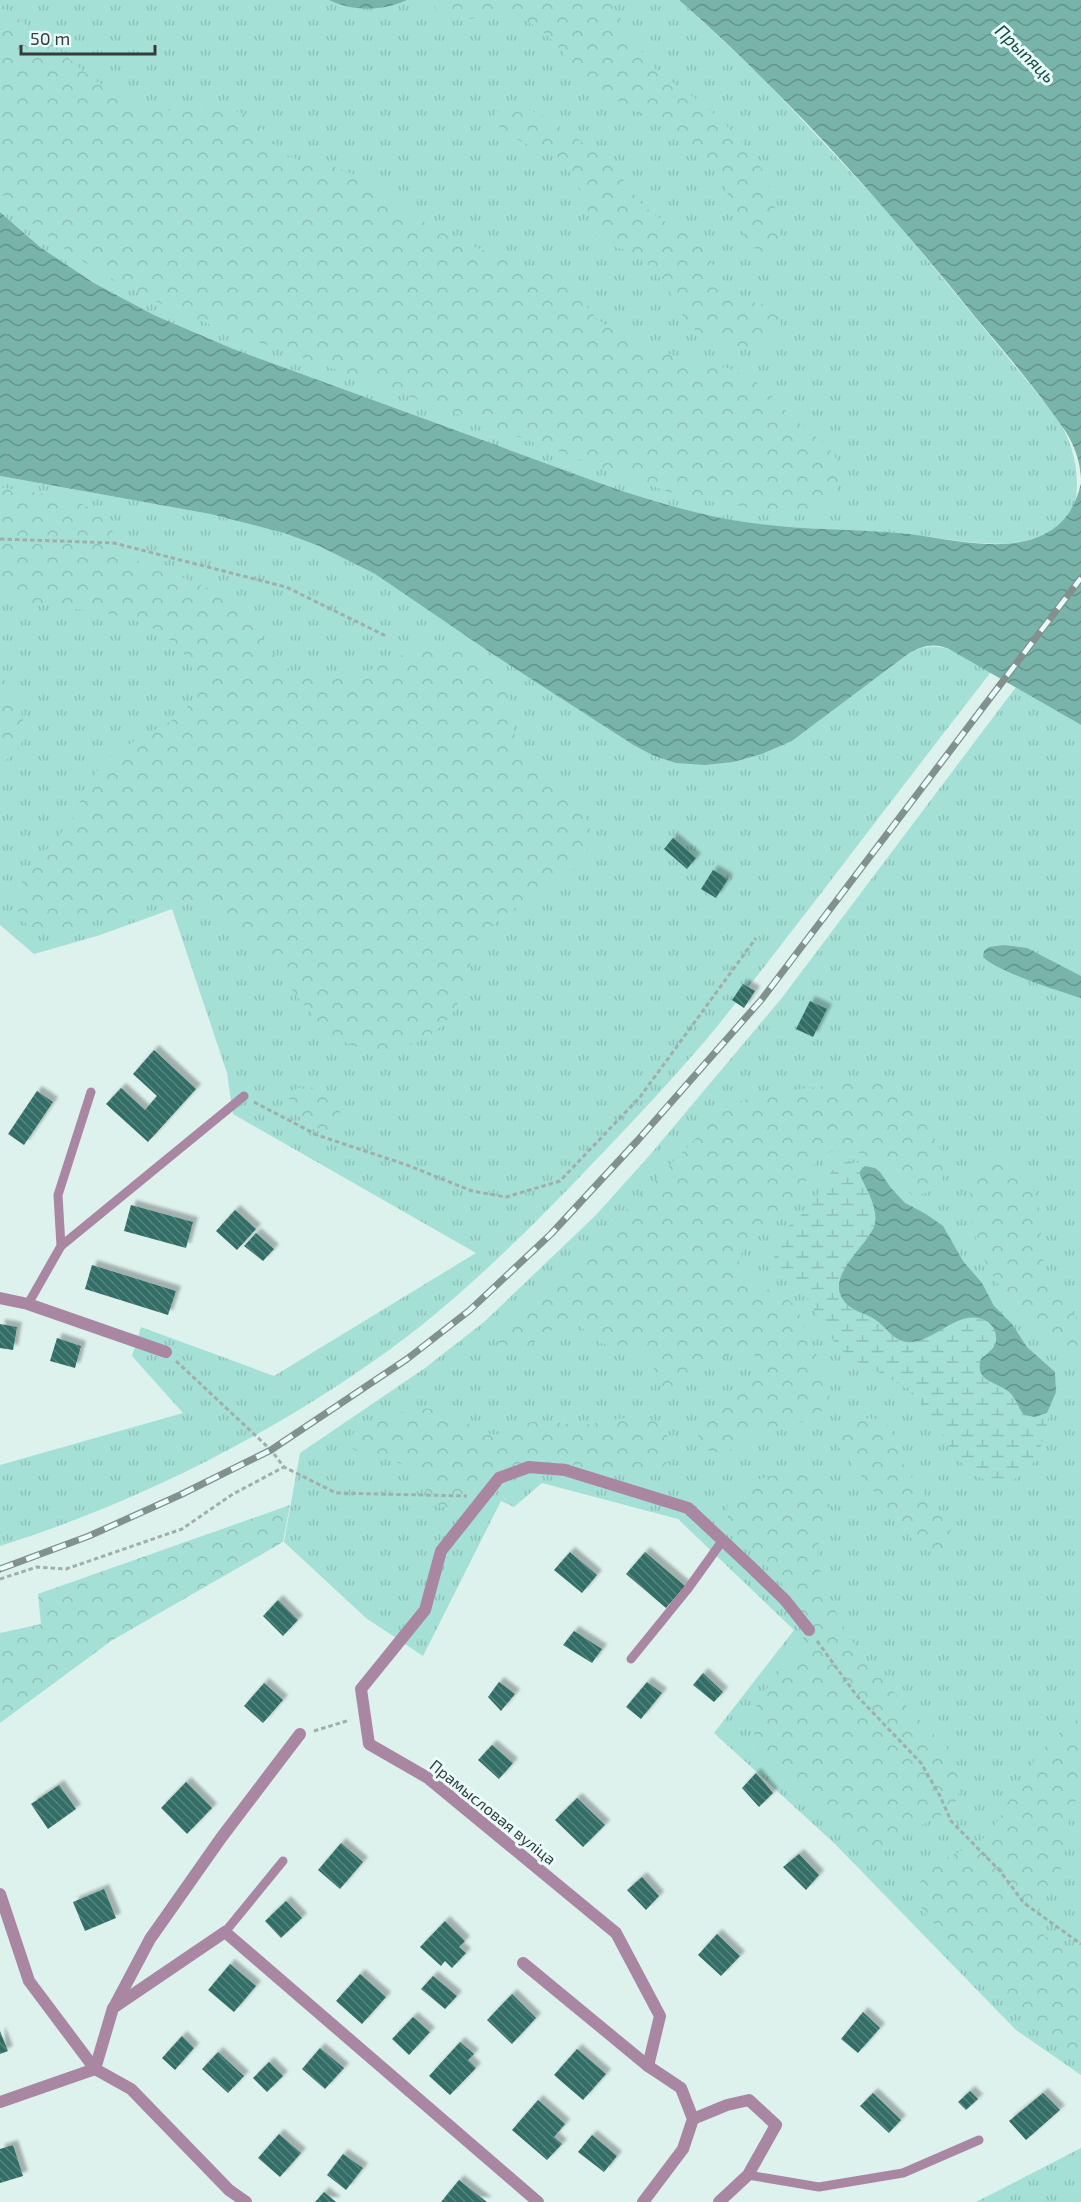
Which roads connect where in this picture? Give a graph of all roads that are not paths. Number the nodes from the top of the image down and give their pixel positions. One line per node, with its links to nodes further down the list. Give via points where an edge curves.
1 (91, 1092): 3 (lane, via 58,1195)
2 (244, 1096): 3 (lane)
3 (61, 1246): 5 (lane)
4 (0, 1298): 5 (street)
5 (28, 1304): 6 (street)
6 (165, 1352)
7 (723, 1540): 8 (street, Прамысловая вуліца, via 785,1600); 9 (lane); 16 (street, Прамысловая вуліца, via 688,1508 565,1470 529,1467 499,1478 441,1551 425,1610 361,1689 369,1744 428,1778 616,1932 660,2016)
8 (809, 1630)
9 (631, 1659)
10 (300, 1734): 15 (street, via 150,1939)
11 (284, 1862): 13 (lane)
12 (0, 1894): 17 (street, via 29,1982)
13 (225, 1932): 15 (street); 23 (street)
14 (523, 1963): 16 (street)
15 (113, 2008): 17 (street)
16 (648, 2066): 19 (street, via 681,2088)
17 (95, 2069): 18 (street); 22 (street, via 131,2089 229,2190)
18 (0, 2102)
19 (693, 2119): 21 (street, via 749,2100 776,2125); 24 (street, via 683,2149)
20 (980, 2139): 21 (lane, via 903,2173 819,2187)
21 (748, 2175): 25 (street)
22 (246, 2202)
23 (538, 2202)
24 (643, 2202)
25 (719, 2202)

